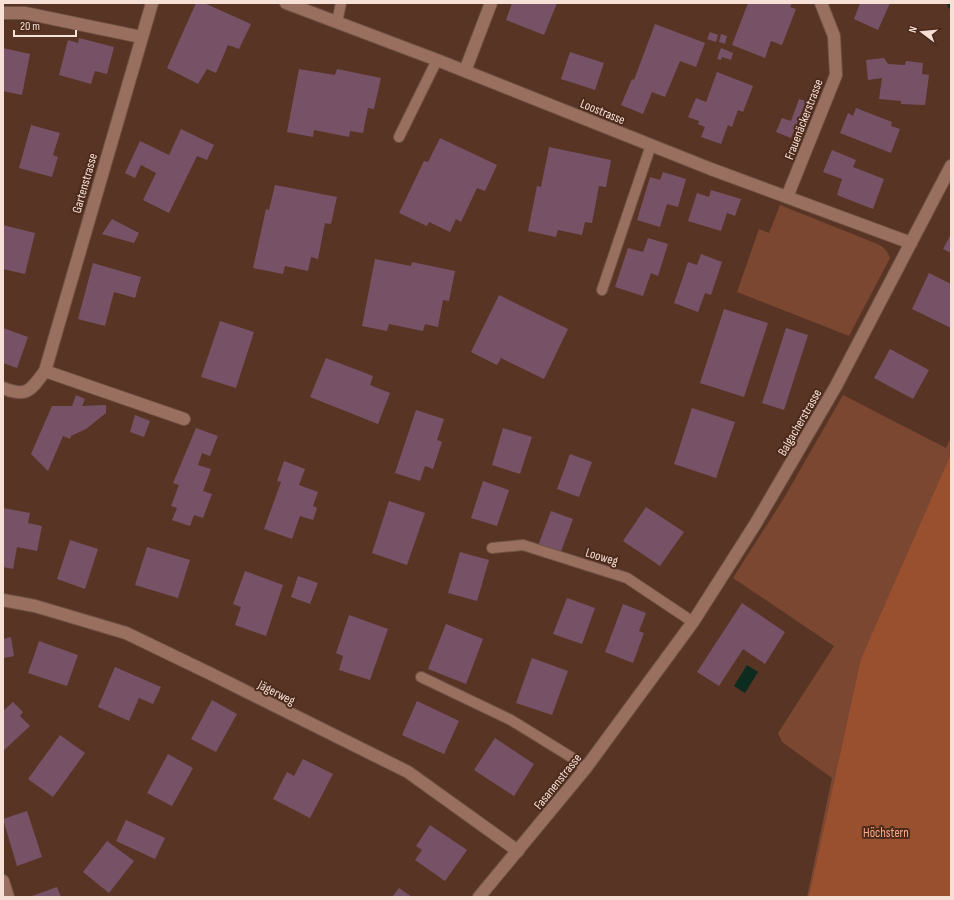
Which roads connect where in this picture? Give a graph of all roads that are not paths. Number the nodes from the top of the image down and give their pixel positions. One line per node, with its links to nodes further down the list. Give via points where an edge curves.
1 (152, 3): 8 (street, Gartenstrasse)
2 (286, 3): 7 (street, Loostrasse)
3 (341, 3): 7 (lane)
4 (491, 3): 10 (street)
5 (821, 3): 14 (street, Frauenäckerstrasse, via 834,36 836,75)
6 (3, 13): 8 (street, via 25,13)
7 (337, 22): 9 (street, Loostrasse)
8 (141, 37): 17 (street, Gartenstrasse)
9 (437, 60): 10 (street, Loostrasse); 11 (lane)
10 (465, 71): 12 (street, Loostrasse)
11 (399, 137)
12 (651, 145): 14 (street, Loostrasse); 16 (lane)
13 (951, 166): 15 (street, Balgacherstrasse)
14 (787, 198): 15 (street, Loostrasse)
15 (911, 243): 22 (street, Balgacherstrasse, via 836,386 756,523)
16 (602, 290)
17 (45, 371): 18 (street, Gartenstrasse, via 32,390 17,394); 19 (street)
18 (3, 388)
19 (184, 419)
20 (492, 548): 22 (lane, Looweg, via 523,545 627,578)
21 (3, 600): 26 (street, Jägerweg, via 35,606 126,633 211,674 408,772)
22 (693, 622): 24 (street, Balgacherstrasse, via 662,662)
23 (421, 678): 25 (lane, via 511,720 576,760)
24 (652, 680): 25 (street, Fasanenstrasse)
25 (585, 769): 26 (street, Fasanenstrasse)
26 (518, 851): 29 (street, Fasanenstrasse)
27 (3, 881): 28 (street)
28 (8, 897)
29 (479, 897)

